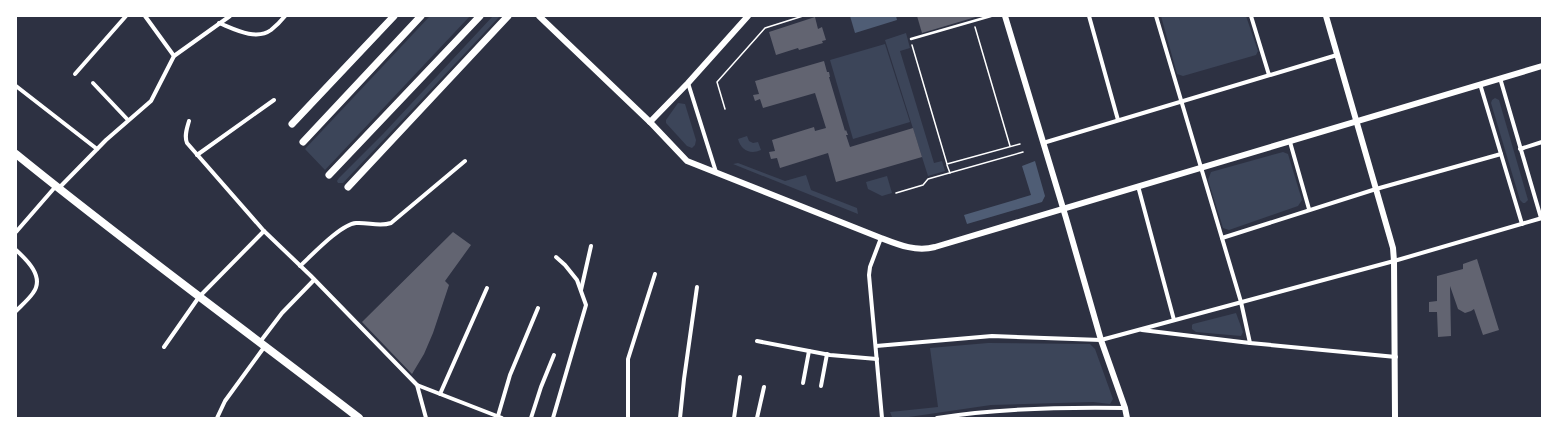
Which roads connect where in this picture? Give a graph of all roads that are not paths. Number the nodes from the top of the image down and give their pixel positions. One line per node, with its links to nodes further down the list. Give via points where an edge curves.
1 (126, 16): 22 (street)
2 (145, 16): 20 (street)
3 (230, 16): 17 (street)
4 (285, 16): 17 (street, via 272,30 258,34 249,34)
5 (394, 16): 36 (main road)
6 (421, 16): 37 (main road)
7 (480, 16): 49 (main road)
8 (508, 16): 52 (main road)
9 (539, 16): 34 (street)
10 (748, 16): 26 (street)
11 (991, 16): 18 (lane)
12 (1005, 16): 40 (street)
13 (1088, 16): 32 (street)
14 (1156, 16): 30 (street)
15 (1251, 16): 23 (street)
16 (1326, 16): 19 (street)
17 (219, 23): 20 (street)
18 (911, 39)
19 (1337, 55): 23 (street); 35 (street)
20 (174, 56): 31 (street, via 151,101)
21 (1542, 66): 24 (street)
22 (75, 74)
23 (1269, 75): 30 (street)
24 (1500, 78): 27 (street); 42 (street)
25 (93, 82): 31 (street)
26 (688, 82): 34 (street); 48 (street)
27 (1480, 84): 35 (street); 44 (street)
28 (16, 86): 41 (street)
29 (274, 100): 45 (street)
30 (1181, 101): 32 (street); 47 (street)
31 (128, 120): 41 (street)
32 (1118, 120): 40 (street)
33 (189, 121): 45 (street, via 185,139)
34 (650, 122): 48 (street, via 687,161)
35 (1357, 122): 38 (street); 53 (street)
36 (292, 124)
37 (303, 142)
38 (1290, 142): 47 (street); 55 (street)
39 (1542, 142): 42 (street)
40 (1043, 143): 54 (street)
41 (97, 149): 51 (street)
42 (1520, 149): 56 (street)
43 (16, 154): 51 (main road)
44 (1501, 154): 53 (street); 57 (street)
45 (197, 155): 58 (street)
46 (465, 161): 66 (street, via 390,224 349,224)
47 (1201, 169): 50 (street); 61 (street)
48 (716, 172): 60 (street)
49 (329, 176)
50 (1138, 186): 54 (street); 76 (street)
51 (57, 187): 59 (street); 72 (main road)
52 (348, 187)
53 (1376, 189): 55 (street); 65 (street)
54 (1063, 208): 60 (street, via 930,248 911,248); 78 (street)
55 (1309, 209): 61 (street)
56 (1541, 218): 57 (street)
57 (1522, 224): 65 (street)
58 (264, 231): 66 (street); 72 (street)
59 (16, 232)
60 (881, 238): 83 (street, via 869,275)
61 (1222, 238): 73 (street)
62 (591, 246): 71 (street)
63 (16, 250): 75 (street, via 33,268 36,284 34,292)
64 (556, 257): 71 (street, via 577,280)
65 (1394, 261): 73 (street); 87 (street)
66 (300, 266): 68 (street)
67 (655, 274): 102 (street, via 628,359)
68 (314, 280): 81 (street, via 282,313); 91 (street)
69 (696, 287): 103 (street)
70 (487, 288): 94 (street)
71 (581, 291): 101 (street, via 586,305)
72 (199, 297): 81 (main road); 82 (street)
73 (1241, 302): 76 (street); 80 (street)
74 (538, 308): 96 (street, via 510,375)
75 (16, 311)
76 (1174, 320): 77 (street)
77 (1140, 330): 78 (street); 80 (street)
78 (1101, 340): 83 (street, via 992,336); 95 (street)
79 (757, 341): 84 (street)
80 (1250, 343): 87 (street)
81 (262, 344): 97 (street); 98 (main road)
82 (164, 346)
83 (876, 346): 88 (street)
84 (809, 351): 85 (street); 90 (street)
85 (827, 354): 88 (street); 92 (street)
86 (554, 355): 100 (street)
87 (1396, 357): 109 (street)
88 (877, 359): 106 (street)
89 (740, 377): 104 (street)
90 (803, 383)
91 (417, 385): 94 (street); 99 (street)
92 (821, 386)
93 (764, 387): 105 (street)
94 (440, 394): 96 (street)
95 (1125, 408): 107 (street, via 978,412); 108 (street)
96 (500, 417)
97 (217, 418)
98 (359, 418)
99 (426, 418)
100 (531, 418)
101 (553, 418)
102 (628, 418)
103 (680, 418)
104 (734, 418)
105 (757, 418)
106 (882, 418)
107 (937, 418)
108 (1127, 418)
109 (1395, 418)

